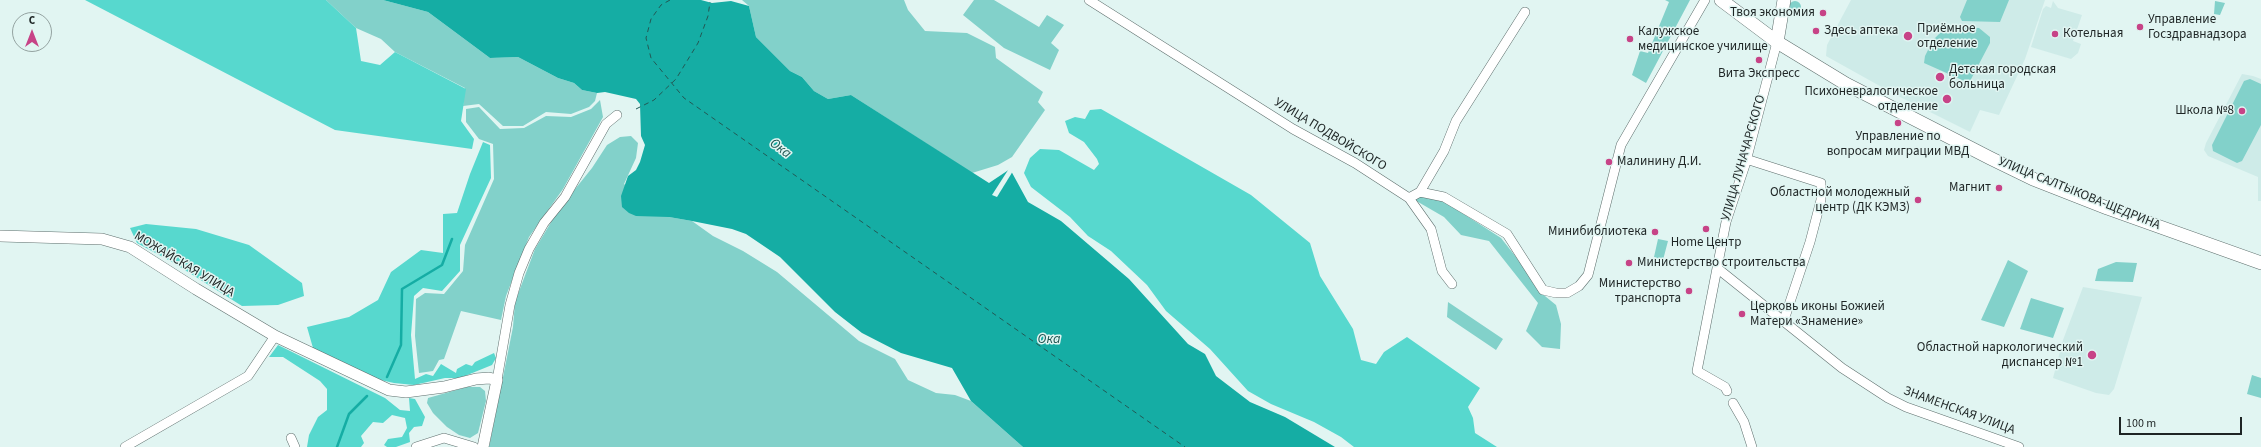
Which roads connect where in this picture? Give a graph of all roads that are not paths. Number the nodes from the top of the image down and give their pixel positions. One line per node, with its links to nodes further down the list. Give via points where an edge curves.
1 (1089, 0): 10 (street, УЛИЦА ПОДВОЙСКОГО, via 1293,129)
2 (1705, 0): 9 (street, via 1621,145 1588,275 1579,286 1567,293 1543,290 1507,234 1444,196)
3 (1721, 0): 6 (main road, УЛИЦА САЛТЫКОВА-ЩЕДРИНА)
4 (1784, 0): 6 (main road, УЛИЦА ЛУНАЧАРСКОГО)
5 (1525, 12): 9 (street, via 1456,121 1444,151)
6 (1777, 42): 8 (street, УЛИЦА ЛУНАЧАРСКОГО); 12 (main road, УЛИЦА САЛТЫКОВА-ЩЕДРИНА, via 1892,109 2033,179)
7 (617, 115): 17 (street, via 606,124 565,197 544,223 529,248 510,305)
8 (1746, 159): 13 (street, УЛИЦА ЛУНАЧАРСКОГО, via 1726,222); 15 (street, via 1821,183 1819,207)
9 (1420, 192): 10 (street)
10 (1409, 198): 14 (street, via 1431,229 1442,271)
11 (1, 235): 16 (street, МОЖАЙСКАЯ УЛИЦА, via 102,239 130,247)
12 (2261, 264)
13 (1717, 268): 15 (street, ЗНАМЕНСКАЯ УЛИЦА); 18 (street, УЛИЦА ЛУНАЧАРСКОГО, via 1696,371 1725,387)
14 (1452, 284)
15 (1784, 320): 27 (street, ЗНАМЕНСКАЯ УЛИЦА, via 1842,368 1888,398 1906,407)
16 (275, 336): 17 (street, МОЖАЙСКАЯ УЛИЦА, via 381,387 397,392 444,387 476,379); 21 (street, via 248,376)
17 (497, 380): 25 (street)
18 (1727, 391)
19 (1733, 403): 26 (street, via 1744,422)
20 (291, 438): 22 (street)
21 (125, 447)
22 (295, 447)
23 (416, 447): 24 (street, via 444,438)
24 (474, 447)
25 (483, 447)
26 (1752, 447)
27 (2019, 447)

